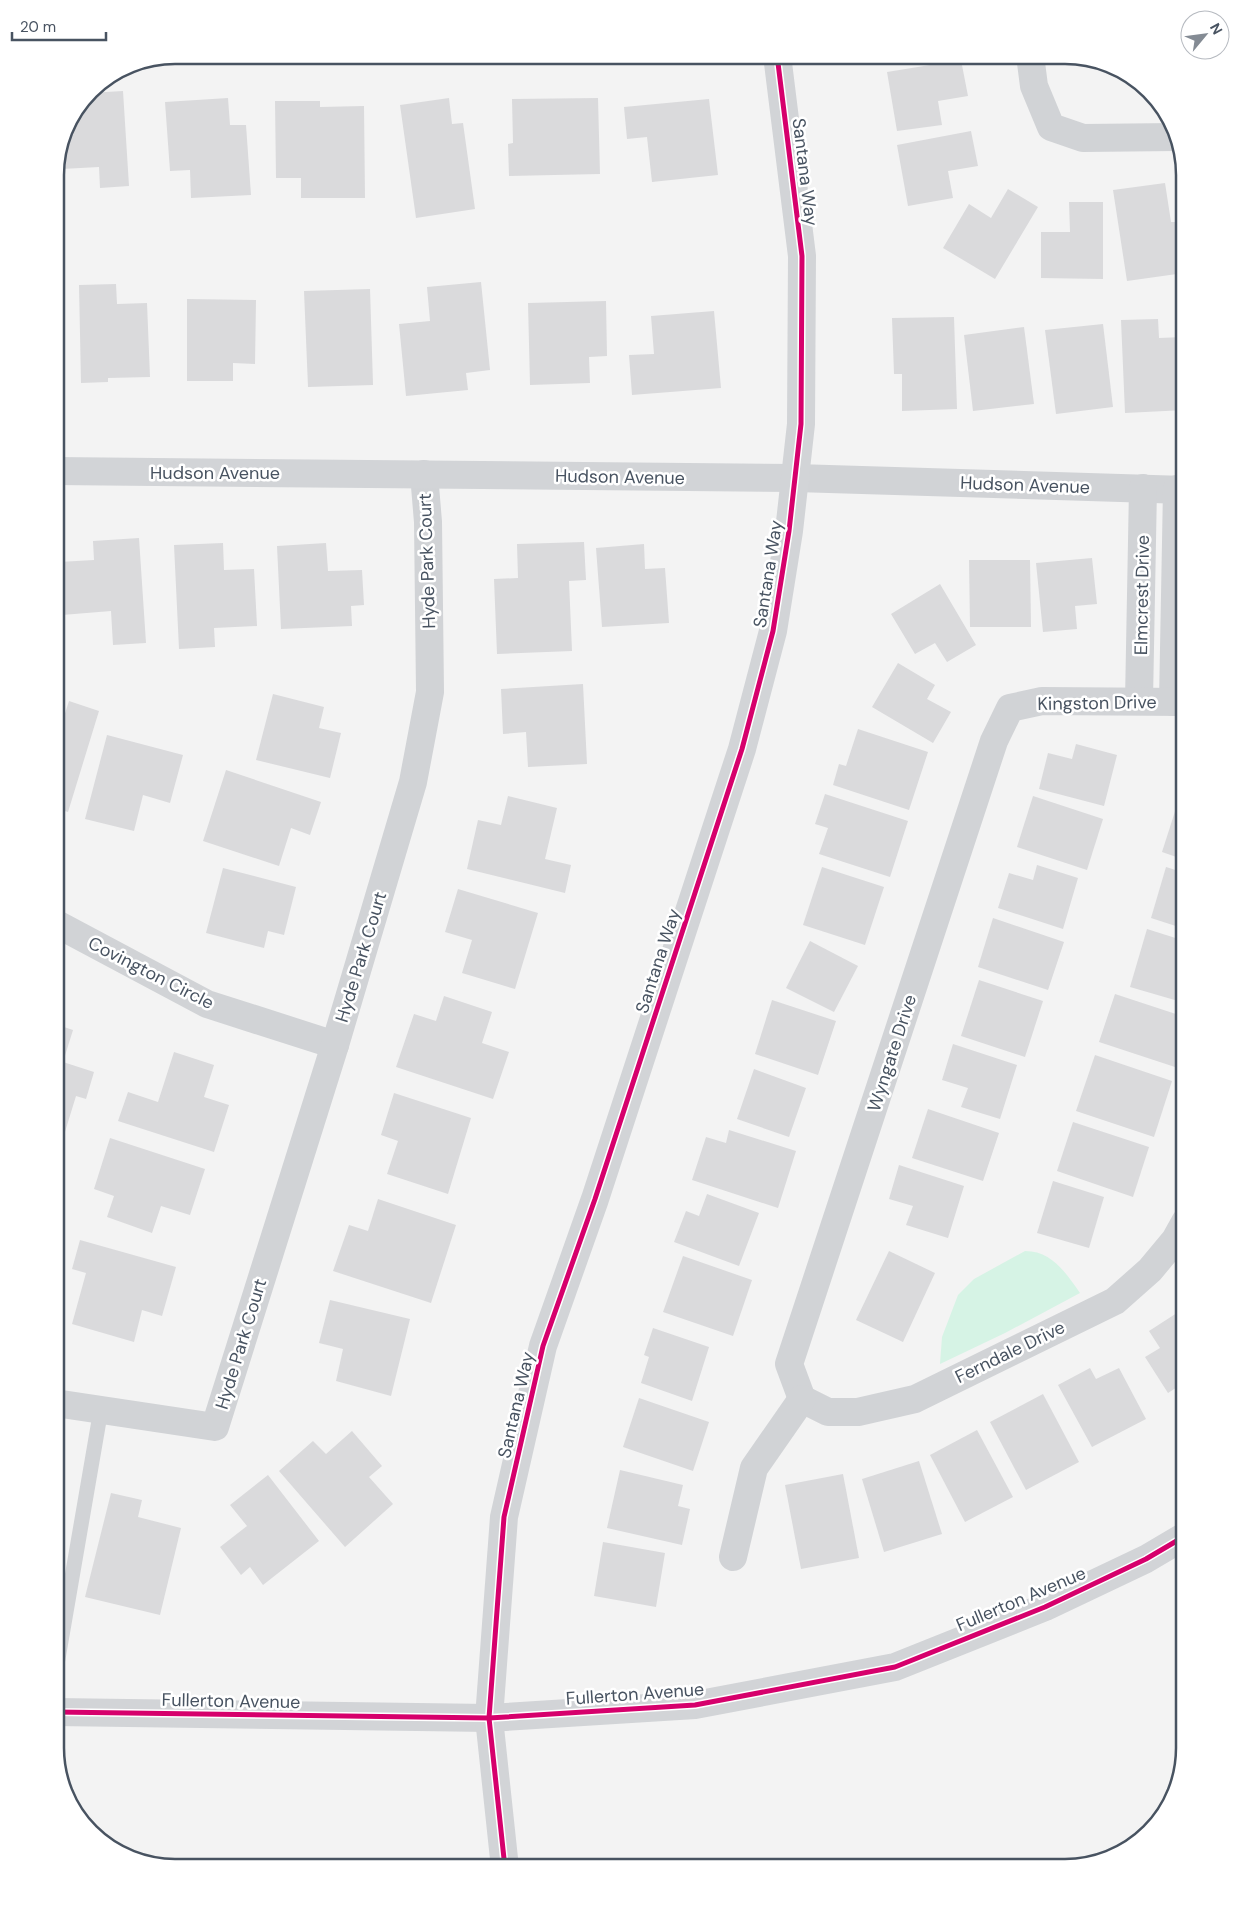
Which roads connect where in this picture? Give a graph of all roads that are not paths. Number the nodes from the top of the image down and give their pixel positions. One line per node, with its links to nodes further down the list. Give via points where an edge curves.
1 (778, 64): 6 (street, Santana Way, via 802,256 801,424)
2 (1031, 64): 3 (street, via 1034,86 1051,127 1083,138)
3 (1169, 137)
4 (64, 471): 5 (street, Hudson Avenue)
5 (424, 474): 6 (street, Hudson Avenue); 13 (street, Hyde Park Court, via 428,522 430,692 413,782)
6 (796, 478): 7 (street, Hudson Avenue); 22 (street, Santana Way, via 774,631 742,750 595,1199 543,1346 504,1517)
7 (1144, 488): 8 (street, Hudson Avenue); 9 (street, Elmcrest Drive)
8 (1176, 490)
9 (1139, 701): 10 (street, Kingston Drive); 11 (street, Kingston Drive, via 1042,701)
10 (1176, 702)
11 (1010, 708): 15 (street, Wyngate Drive, via 994,741 790,1364)
12 (64, 928): 13 (street, Covington Circle, via 207,1004)
13 (334, 1045): 17 (street, Hyde Park Court, via 214,1427)
14 (1176, 1238): 15 (street, Ferndale Drive, via 1150,1270 1115,1301 915,1399 858,1412 828,1412)
15 (802, 1399): 19 (street, via 754,1468)
16 (64, 1404): 17 (street)
17 (101, 1410): 20 (lane)
18 (1176, 1541): 22 (street, Fullerton Avenue, via 1045,1607 895,1667 696,1705)
19 (733, 1557)
20 (64, 1624)
21 (64, 1712): 22 (street, Fullerton Avenue)
22 (489, 1718): 23 (street, Santana Way)
23 (503, 1859)

